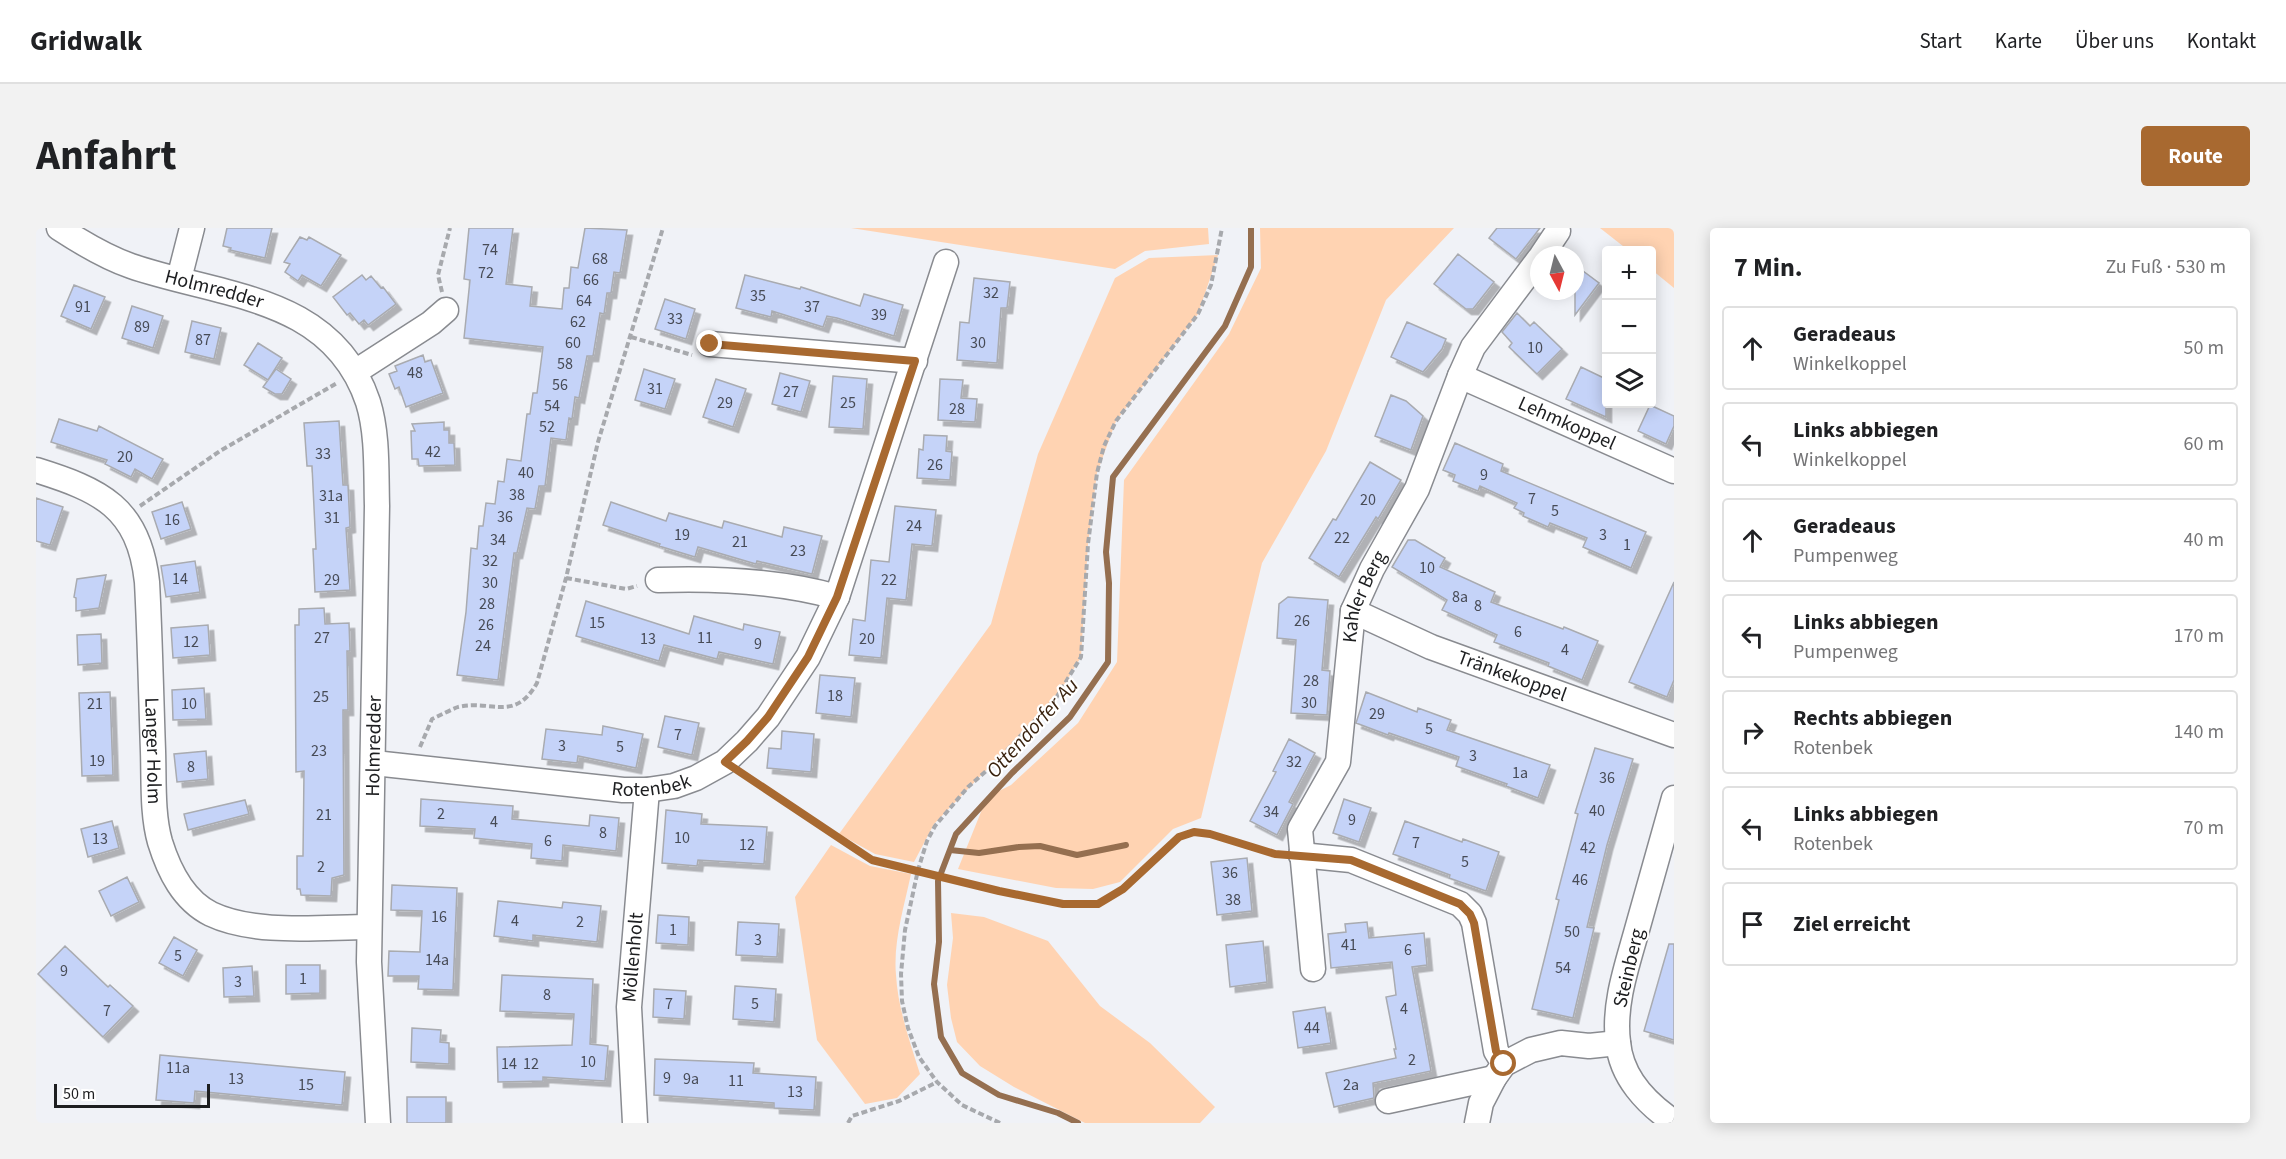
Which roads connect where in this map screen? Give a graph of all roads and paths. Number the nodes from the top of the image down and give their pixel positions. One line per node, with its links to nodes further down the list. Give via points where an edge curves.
1 (59, 228): 10 (street, Holmredder, via 93,250 130,266)
2 (192, 228): 10 (street)
3 (450, 228): 11 (path, via 438,274)
4 (663, 228): 12 (path)
5 (1222, 228): 31 (path, via 1211,285 1198,314 1116,421 1104,446 1088,544 1081,657 1056,698 935,826)
6 (1558, 231): 7 (street, Kahler Berg)
7 (1548, 246)
8 (946, 262): 14 (street, Rotenbek)
9 (1530, 270): 16 (street, Kahler Berg, via 1473,347)
10 (179, 279): 15 (street, Holmredder, via 268,303 294,315 329,340)
11 (446, 310): 15 (street)
12 (631, 338): 13 (path, via 695,356); 20 (path, via 598,442)
13 (710, 344): 14 (street)
14 (915, 361): 22 (street, Rotenbek)
15 (356, 372): 19 (path, via 220,451); 26 (street, Holmredder, via 368,404 375,449)
16 (1460, 376): 18 (street, Lehmkoppel); 23 (street, Kahler Berg, via 1417,489)
17 (36, 470): 19 (street, Langer Holm, via 79,483 106,499)
18 (1674, 471)
19 (123, 516): 32 (street, Langer Holm, via 145,560 155,800 159,840 173,877 187,897 234,923 259,927)
20 (566, 578): 21 (path, via 626,589); 27 (path, via 537,683 529,697 512,706 459,707 432,719 420,744)
21 (658, 580): 22 (street, via 697,579 795,588)
22 (837, 597): 25 (street, Rotenbek, via 808,657 774,709)
23 (1353, 611): 24 (street, Tränkekoppel, via 1431,647); 30 (street, Kahler Berg, via 1338,762 1300,829)
24 (1674, 735)
25 (725, 762): 28 (street, Rotenbek, via 674,786); 31 (path, via 872,860)
26 (374, 763): 27 (street, Rotenbek); 32 (street, Holmredder)
27 (416, 769): 28 (street, Rotenbek)
28 (647, 790): 40 (street, Möllenholt, via 628,1008)
29 (1674, 798): 34 (street, Steinberg, via 1621,986)
30 (1301, 855): 31 (path, via 1275,854 1194,832 1179,837 1123,889 1098,904 1063,904); 33 (street, Kahler Berg); 35 (street, via 1351,860 1460,904 1470,914)
31 (918, 870): 36 (path, via 905,930 902,1001 919,1057)
32 (369, 927): 39 (street, Holmredder)
33 (1313, 969)
34 (1618, 1043): 35 (street, via 1562,1043 1531,1050); 38 (street, Steinberg, via 1636,1088)
35 (1499, 1071): 37 (street); 43 (street, via 1481,1103)
36 (937, 1082): 41 (path, via 899,1101 852,1116); 42 (path, via 962,1105)
37 (1388, 1101)
38 (1674, 1122)
39 (378, 1123)
40 (635, 1123)
41 (848, 1123)
42 (1000, 1123)
43 (1477, 1123)

